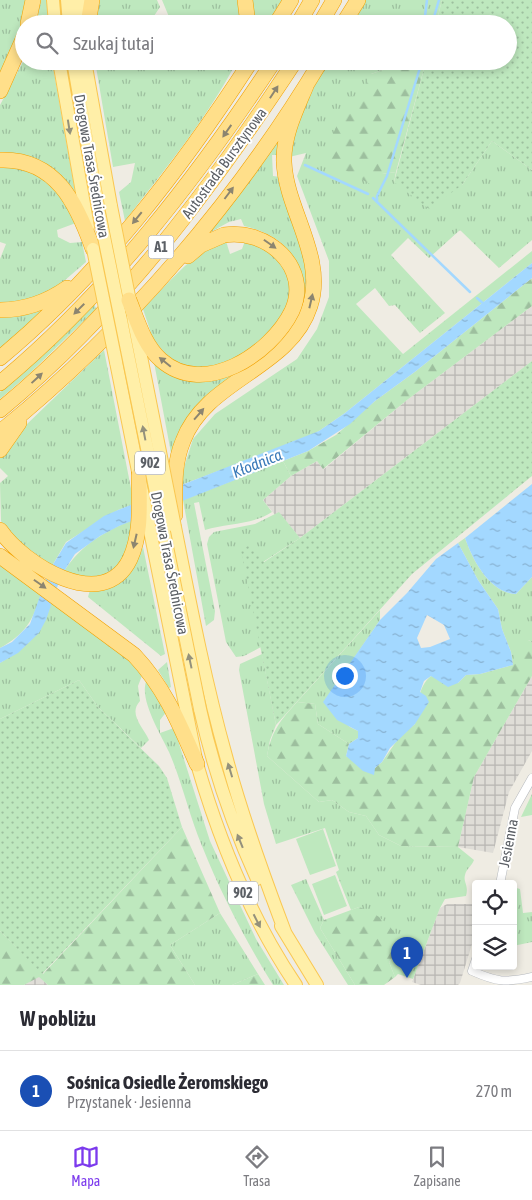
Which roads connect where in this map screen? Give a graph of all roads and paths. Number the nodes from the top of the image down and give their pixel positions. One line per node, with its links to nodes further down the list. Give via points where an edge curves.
1 (33, 0): 11 (highway)
2 (53, 0): 12 (main road)
3 (67, 0): 13 (main road)
4 (79, 0): 14 (main road)
5 (92, 0): 15 (highway)
6 (245, 0): 16 (highway)
7 (291, 0): 17 (highway)
8 (312, 0): 18 (highway)
9 (334, 0): 19 (highway)
10 (358, 0): 20 (highway)
11 (30, 15)
12 (54, 15)
13 (68, 15)
14 (80, 15)
15 (90, 15)
16 (247, 15)
17 (282, 15)
18 (303, 15)
19 (325, 15)
20 (349, 15)
21 (15, 58): 31 (highway)
22 (61, 70): 34 (main road, Drogowa Trasa Średnicowa, one-way to 34)
23 (75, 70): 54 (main road, Drogowa Trasa Średnicowa / 902, one-way to 23, bridge, via 240,843 213,764 100,217)
24 (87, 70): 38 (main road, bridge)
25 (238, 70): 32 (highway)
26 (245, 70): 32 (highway)
27 (268, 70): 41 (highway, Autostrada Bursztynowa / A1, one-way to 41, via 194,177 133,252 72,316)
28 (289, 70): 42 (highway, Autostrada Bursztynowa / A1, one-way to 28, via 75,341 137,276 185,219)
29 (316, 70): 30 (highway)
30 (306, 86): 37 (highway, one-way to 30, via 237,183); 47 (highway, one-way to 30, bridge, via 175,471 183,440 194,420 221,394 289,342 311,305 313,270 286,180 285,149)
31 (0, 91)
32 (226, 100): 36 (highway, one-way to 36, via 167,180)
33 (0, 160): 34 (highway, via 18,161 46,171 63,186)
34 (87, 228): 35 (highway)
35 (93, 249): 46 (main road, Drogowa Trasa Średnicowa / 902, bridge)
36 (86, 275): 39 (highway, via 55,296 18,309); 40 (highway)
37 (161, 277): 38 (highway, one-way to 38, bridge, via 201,245 224,235 248,234 280,251 294,276 296,293 292,310 282,327 251,356 216,374 204,376 178,372 160,359 148,344); 43 (highway, via 93,350)
38 (129, 300): 47 (main road, bridge)
39 (0, 310)
40 (0, 358)
41 (0, 383)
42 (0, 410)
43 (28, 410): 44 (highway); 45 (highway)
44 (0, 432)
45 (0, 450)
46 (139, 475): 48 (highway, one-way to 48, via 139,525 135,545 124,568 112,577 99,582 72,582 56,577 20,551); 50 (main road, Drogowa Trasa Średnicowa / 902)
47 (175, 527): 54 (main road, one-way to 47, via 251,840 212,705)
48 (0, 530)
49 (0, 556): 50 (highway, one-way to 50, via 134,654)
50 (182, 717): 51 (highway)
51 (197, 764): 57 (main road, 902, one-way to 57, via 211,811 246,900)
52 (532, 778): 53 (street, Jesienna, via 515,808)
53 (501, 880)
54 (285, 932): 58 (main road, Drogowa Trasa Średnicowa / 902)
55 (472, 970): 56 (street, via 497,981 512,982)
56 (532, 977)
57 (296, 985)
58 (317, 985)

